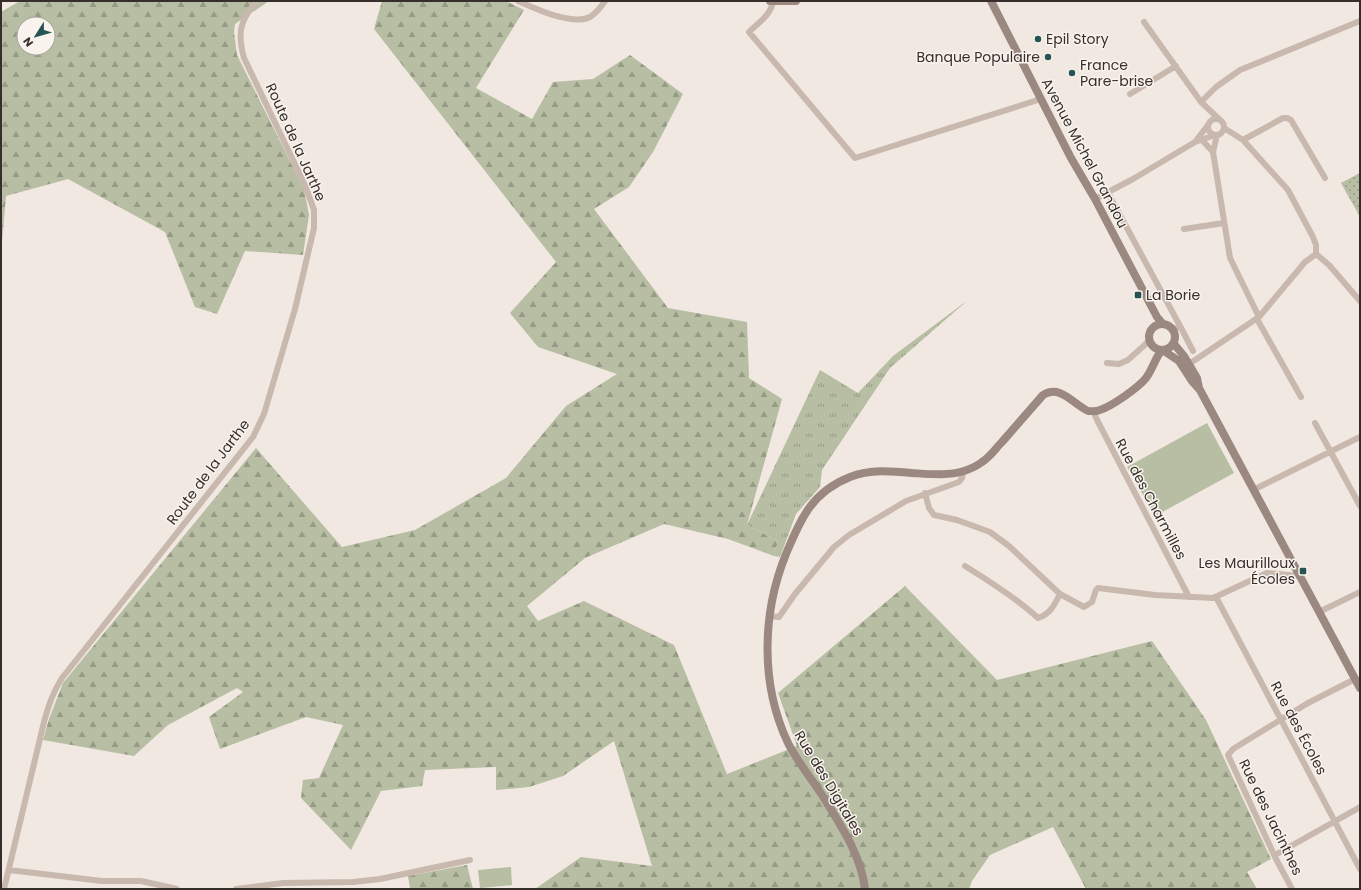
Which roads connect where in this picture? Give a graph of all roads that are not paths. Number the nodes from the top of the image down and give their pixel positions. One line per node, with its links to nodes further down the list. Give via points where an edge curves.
1 (257, 1): 66 (street, Route de la Jarthe, via 242,23 240,44 244,58 305,185 314,210 314,228 295,309 264,414 253,437 54,691 47,707)
2 (518, 1): 3 (street, via 560,17 577,20 592,16)
3 (605, 1)
4 (771, 1): 5 (main road); 11 (street, via 773,6 749,32 855,158)
5 (796, 1)
6 (991, 1): 11 (main road, Avenue Michel Grandou)
7 (1360, 21): 12 (street, via 1240,70 1216,87)
8 (1144, 22): 9 (street)
9 (1176, 66): 10 (street); 12 (street)
10 (1130, 94)
11 (1041, 99): 22 (main road, Avenue Michel Grandou)
12 (1201, 102): 13 (street); 14 (street)
13 (1220, 120): 14 (street, via 1215,119); 15 (street, via 1224,123)
14 (1210, 123): 16 (street, via 1209,131); 18 (street)
15 (1224, 128): 16 (street); 17 (street)
16 (1216, 135): 18 (street); 19 (street)
17 (1243, 140): 20 (street, via 1287,118 1291,120); 25 (street, via 1288,190 1313,237)
18 (1198, 141): 19 (street); 21 (street)
19 (1213, 152): 23 (street)
20 (1325, 178)
21 (1108, 192): 22 (street); 31 (street)
22 (1095, 199): 26 (main road, Avenue Michel Grandou)
23 (1224, 223): 24 (street); 28 (street, via 1230,258)
24 (1184, 229)
25 (1316, 254): 27 (street, via 1329,264); 28 (street, via 1305,262)
26 (1145, 295): 29 (main road, Avenue Michel Grandou); 30 (main road, Avenue Michel Grandou)
27 (1360, 301)
28 (1258, 318): 37 (street); 41 (street)
29 (1162, 324): 30 (main road); 31 (main road)
30 (1154, 327): 33 (main road, via 1149,333)
31 (1176, 328): 32 (main road); 34 (street)
32 (1174, 344): 33 (main road, via 1171,347); 35 (main road)
33 (1157, 348): 36 (main road); 38 (street, via 1119,364); 42 (main road, via 1151,370 1141,383 1124,396)
34 (1193, 351)
35 (1184, 356): 37 (street); 39 (main road)
36 (1172, 357): 39 (street); 40 (main road, via 1182,365)
37 (1199, 358): 39 (street)
38 (1107, 364)
39 (1189, 364): 40 (main road)
40 (1200, 390): 47 (main road)
41 (1301, 397)
42 (1094, 412): 46 (main road, Rue des Digitales, via 1082,408 1057,391 1048,391 989,456); 54 (street, Rue des Charmilles)
43 (1315, 423): 45 (street)
44 (1360, 437): 45 (street)
45 (1331, 452): 47 (street); 49 (street)
46 (963, 472): 48 (street, via 964,475 959,482); 57 (main road, Rue des Digitales, via 863,472 823,492 808,508 793,537 777,580)
47 (1253, 490): 51 (main road)
48 (925, 493): 53 (street, via 934,515 990,532 1009,546); 57 (street, via 906,501 844,539 834,547 779,617)
49 (1360, 506)
50 (965, 566): 53 (street, via 1000,588 1038,618 1053,608)
51 (1299, 576): 55 (street, via 1267,573); 56 (main road)
52 (1360, 592): 56 (street)
53 (1060, 594): 54 (street, via 1084,607 1092,602 1096,590 1102,587 1155,595)
54 (1189, 596): 55 (street)
55 (1216, 597): 60 (street, Rue des Écoles)
56 (1319, 612): 58 (main road)
57 (769, 616): 70 (main road, Rue des Digitales, via 769,668 775,707 782,728 788,744 848,838 858,860)
58 (1355, 679): 59 (main road); 60 (street)
59 (1360, 688)
60 (1281, 719): 62 (street, Rue des Écoles); 63 (street, Rue des Jacinthes, via 1228,755)
61 (1360, 807): 62 (street)
62 (1334, 821): 63 (street); 65 (street, Rue des Écoles)
63 (1275, 856): 71 (street, Rue des Jacinthes)
64 (470, 860): 69 (street, via 380,879 283,883)
65 (1360, 869)
66 (9, 870): 67 (street, Route de la Jarthe); 68 (street, via 102,881 141,881)
67 (4, 889)
68 (177, 889)
69 (236, 889)
70 (865, 889)
71 (1292, 889)

